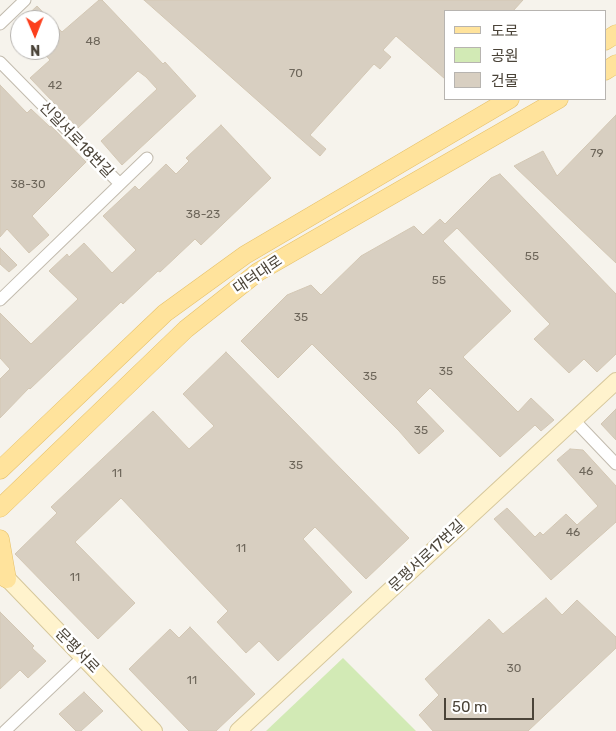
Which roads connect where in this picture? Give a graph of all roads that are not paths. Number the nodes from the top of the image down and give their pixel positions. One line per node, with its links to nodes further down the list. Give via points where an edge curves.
1 (25, 0): 2 (street)
2 (0, 24)
3 (0, 62): 7 (street, 신일서로18번길)
4 (508, 100): 12 (main road, 대덕대로, via 245,255 173,307)
5 (557, 100): 13 (main road, 대덕대로, via 258,272 186,329)
6 (147, 158): 7 (street)
7 (120, 184): 8 (street, 신일서로18번길)
8 (0, 300)
9 (616, 381): 10 (street, 문평서로17번길)
10 (574, 420): 11 (street); 20 (street, 문평서로17번길)
11 (616, 464)
12 (0, 470)
13 (4, 504): 14 (main road)
14 (0, 534)
15 (0, 539): 16 (main road)
16 (2, 575): 17 (street, 문평서로)
17 (83, 657): 18 (street); 19 (street, 문평서로)
18 (5, 731)
19 (154, 731)
20 (238, 731)

